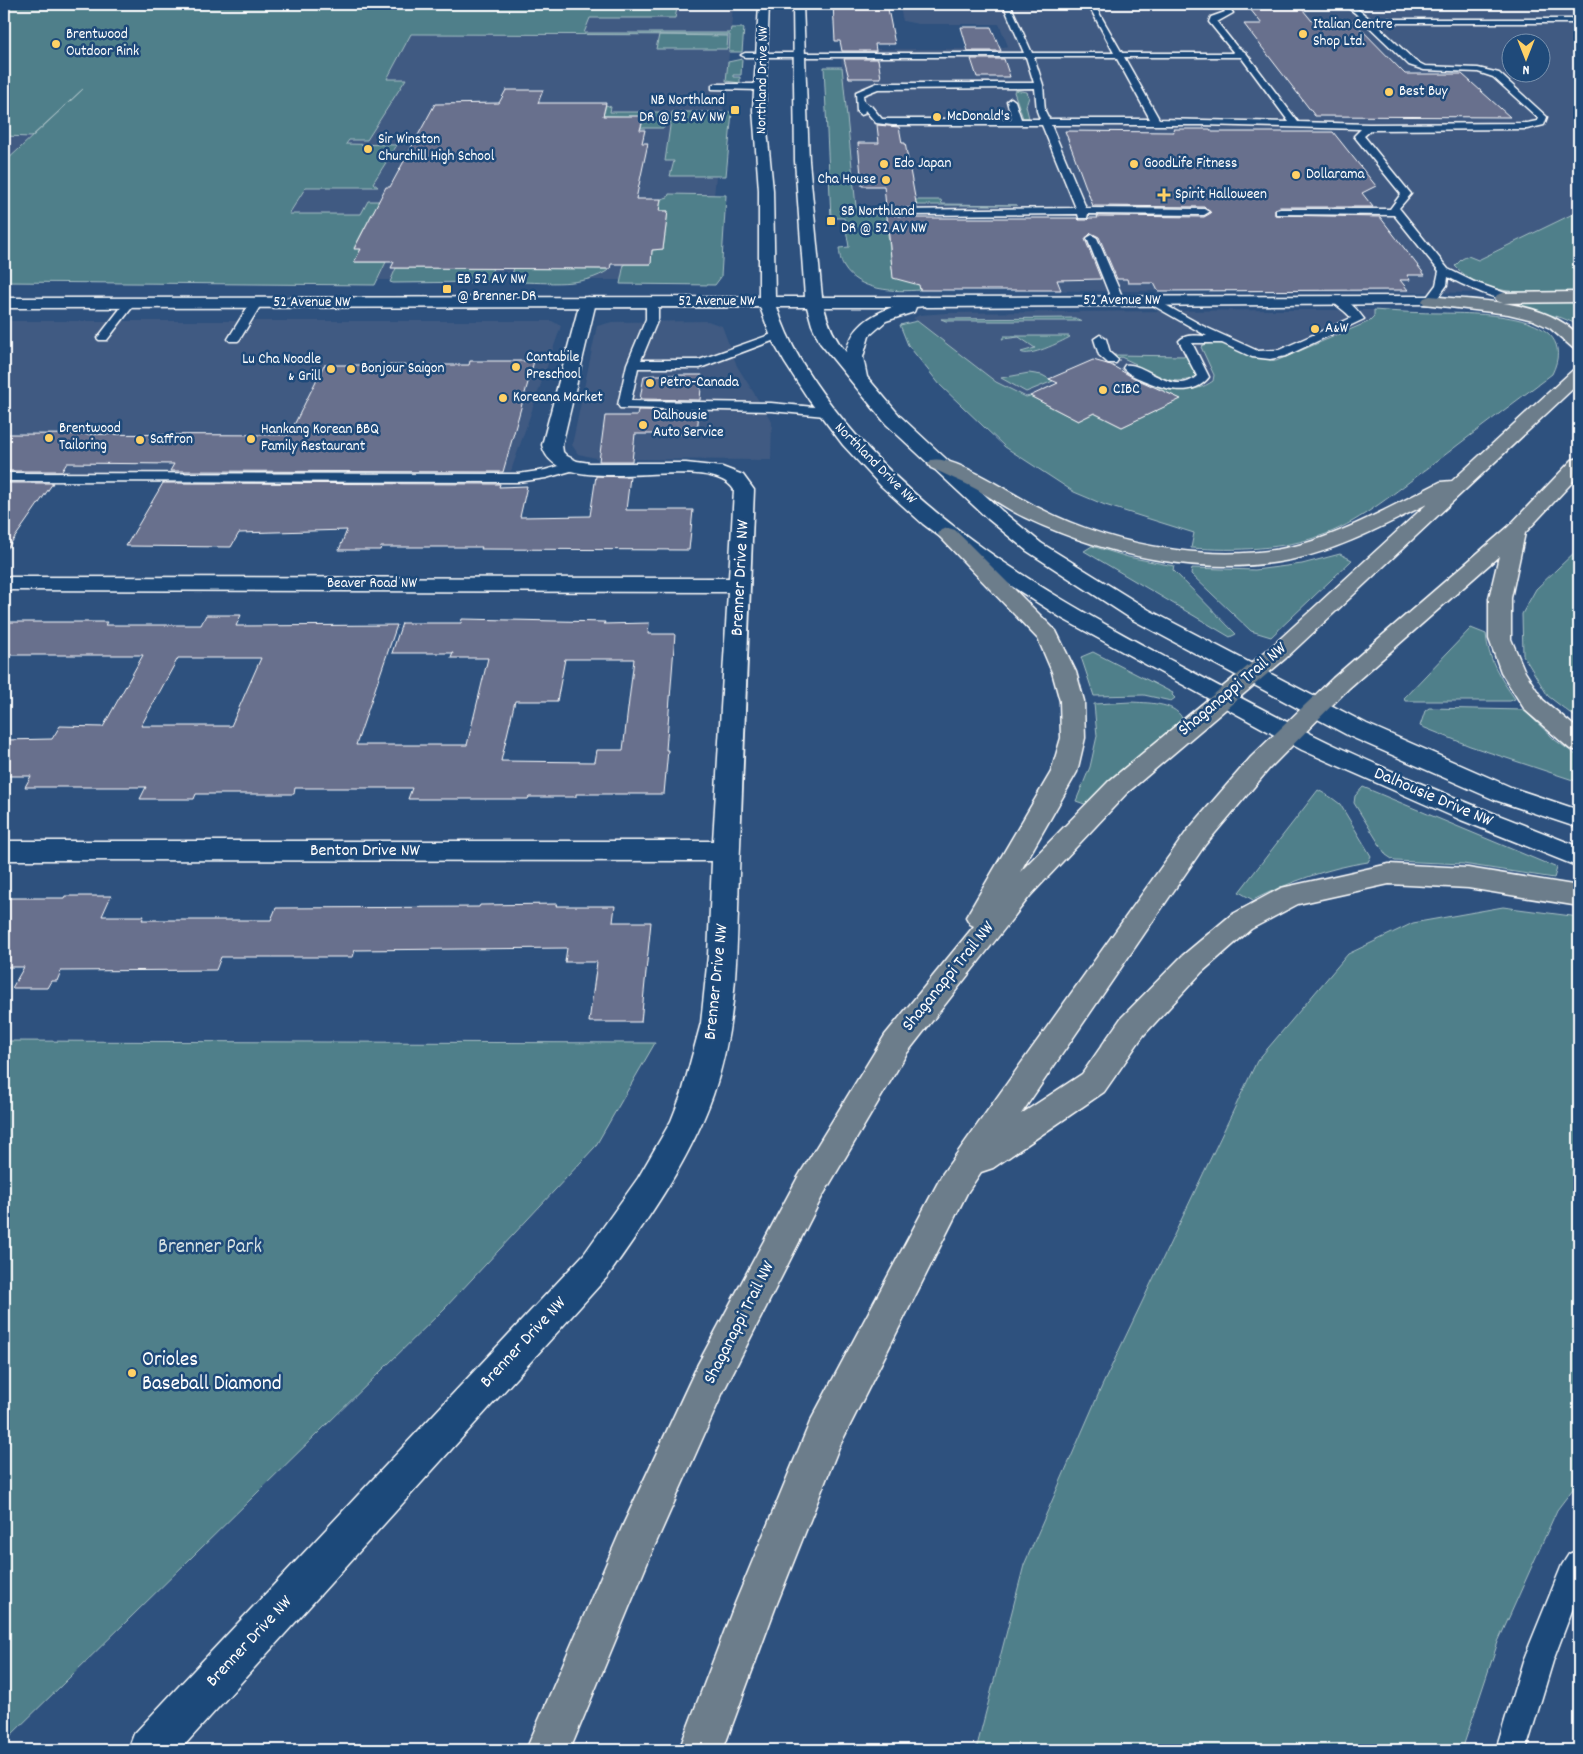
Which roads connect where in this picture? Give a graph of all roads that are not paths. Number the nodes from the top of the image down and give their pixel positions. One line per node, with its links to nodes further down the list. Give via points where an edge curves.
1 (764, 4): 12 (street, Northland Drive NW)
2 (798, 4): 13 (street, Northland Drive NW)
3 (1006, 4): 14 (lane)
4 (1091, 4): 15 (lane)
5 (1223, 4): 16 (lane, via 1229,13 1214,19 1214,22 1233,48)
6 (1346, 4): 7 (lane)
7 (1358, 11): 8 (lane); 9 (lane)
8 (1369, 11)
9 (1368, 21): 10 (lane); 25 (lane, via 1417,66 1478,70 1496,75 1544,120 1527,126)
10 (1579, 21)
11 (746, 55): 12 (lane)
12 (762, 55): 13 (lane); 19 (street, Northland Drive NW)
13 (799, 55): 14 (lane); 43 (street, Northland Drive NW, via 802,160)
14 (1028, 55): 15 (lane); 17 (lane)
15 (1120, 55): 16 (lane); 21 (lane)
16 (1243, 55): 24 (lane)
17 (1039, 86): 22 (lane, via 877,86 860,92 860,103 879,121); 23 (lane, via 1041,110)
18 (715, 87): 19 (lane)
19 (761, 87): 42 (street, Northland Drive NW, via 759,110 766,190)
20 (1011, 101): 22 (lane)
21 (1156, 122): 23 (lane); 24 (lane)
22 (1018, 123): 23 (lane)
23 (1047, 123): 30 (lane)
24 (1295, 124): 25 (lane)
25 (1369, 127): 29 (lane, via 1359,136 1406,194 1394,208)
26 (899, 212): 30 (lane)
27 (1204, 212): 30 (lane)
28 (1280, 212): 29 (lane)
29 (1396, 212): 32 (lane)
30 (1082, 214)
31 (1092, 238): 35 (lane)
32 (1444, 271): 33 (lane); 38 (lane, via 1441,285)
33 (1510, 298): 34 (main road); 38 (main road)
34 (1579, 298)
35 (1118, 301): 36 (street, 52 Avenue NW); 44 (street, 52 Avenue NW)
36 (1153, 301): 37 (street, 52 Avenue NW); 52 (lane)
37 (1338, 301): 38 (street, 52 Avenue NW); 52 (lane, via 1358,319 1277,355 1256,354)
38 (1430, 301): 53 (main road, via 1520,312 1551,322)
39 (130, 302): 45 (street, 52 Avenue NW); 46 (street, 52 Avenue NW); 48 (lane)
40 (588, 302): 41 (street, 52 Avenue NW); 46 (street, 52 Avenue NW); 64 (street, Brenner Drive NW, via 552,445 553,454)
41 (652, 302): 42 (street, 52 Avenue NW); 55 (lane, via 652,319)
42 (767, 302): 43 (street, 52 Avenue NW); 47 (street, Northland Drive NW)
43 (814, 302): 44 (street, 52 Avenue NW); 58 (street, Northland Drive NW, via 829,343)
44 (927, 302): 58 (street, via 881,316 865,327 854,355)
45 (4, 303)
46 (256, 303): 49 (lane)
47 (778, 335): 55 (lane, via 678,369); 61 (street, Northland Drive NW)
48 (103, 338)
49 (234, 339)
50 (1100, 340): 54 (lane, via 1105,355)
51 (1187, 340): 52 (lane); 56 (lane, via 1203,377 1199,381 1166,384)
52 (1226, 340)
53 (1579, 344)
54 (1112, 360)
55 (633, 364): 60 (lane, via 624,405)
56 (1128, 368)
57 (1579, 374): 65 (main road, Shaganappi Trail NW)
58 (858, 378): 62 (street, Northland Drive NW, via 893,420)
59 (676, 391): 60 (lane)
60 (674, 406): 61 (lane, via 771,407)
61 (826, 412): 68 (street, Northland Drive NW, via 863,456)
62 (938, 464): 65 (main road, via 1036,514 1090,534 1143,551 1213,558 1282,555 1323,544); 71 (street, Northland Drive NW, via 1042,552 1141,615)
63 (1579, 464): 67 (main road)
64 (573, 466): 66 (lane, via 518,478); 70 (street, Brenner Drive NW, via 590,469 696,469 733,477 744,490)
65 (1476, 472): 71 (main road, Shaganappi Trail NW)
66 (4, 477)
67 (1515, 531): 73 (main road, via 1348,676); 75 (main road, via 1500,598 1500,639 1514,672 1534,705)
68 (948, 534): 72 (street, Northland Drive NW, via 1027,588); 81 (main road, via 1048,636 1064,672 1072,701 1073,738 1064,772)
69 (4, 583): 70 (street, Beaver Road NW)
70 (740, 585): 78 (street, Brenner Drive NW)
71 (1252, 675): 72 (main road, Shaganappi Trail NW); 73 (street, Northland Drive NW)
72 (1222, 698): 74 (street, Northland Drive NW); 81 (main road, Shaganappi Trail NW, via 1112,794 1020,889)
73 (1316, 708): 74 (main road); 76 (street, Dalhousie Drive NW, via 1358,730 1504,794)
74 (1289, 733): 79 (street, Dalhousie Drive NW, via 1496,825); 82 (main road, via 1196,838)
75 (1579, 743)
76 (1579, 818)
77 (4, 850): 78 (street, Benton Drive NW)
78 (726, 851): 84 (street, Brenner Drive NW, via 723,956 716,1023 698,1093 685,1126 650,1188 596,1265)
79 (1579, 857)
80 (1579, 896): 82 (main road, via 1468,878 1389,874 1291,895 1241,922 1192,964 1132,1027 1093,1083)
81 (939, 990): 85 (main road, Shaganappi Trail NW, via 896,1044 815,1179 711,1377 637,1539)
82 (969, 1166): 86 (main road, via 955,1183 824,1436)
83 (1579, 1564): 87 (lane, via 1538,1661)
84 (150, 1750)
85 (548, 1750)
86 (701, 1750)
87 (1511, 1750)

